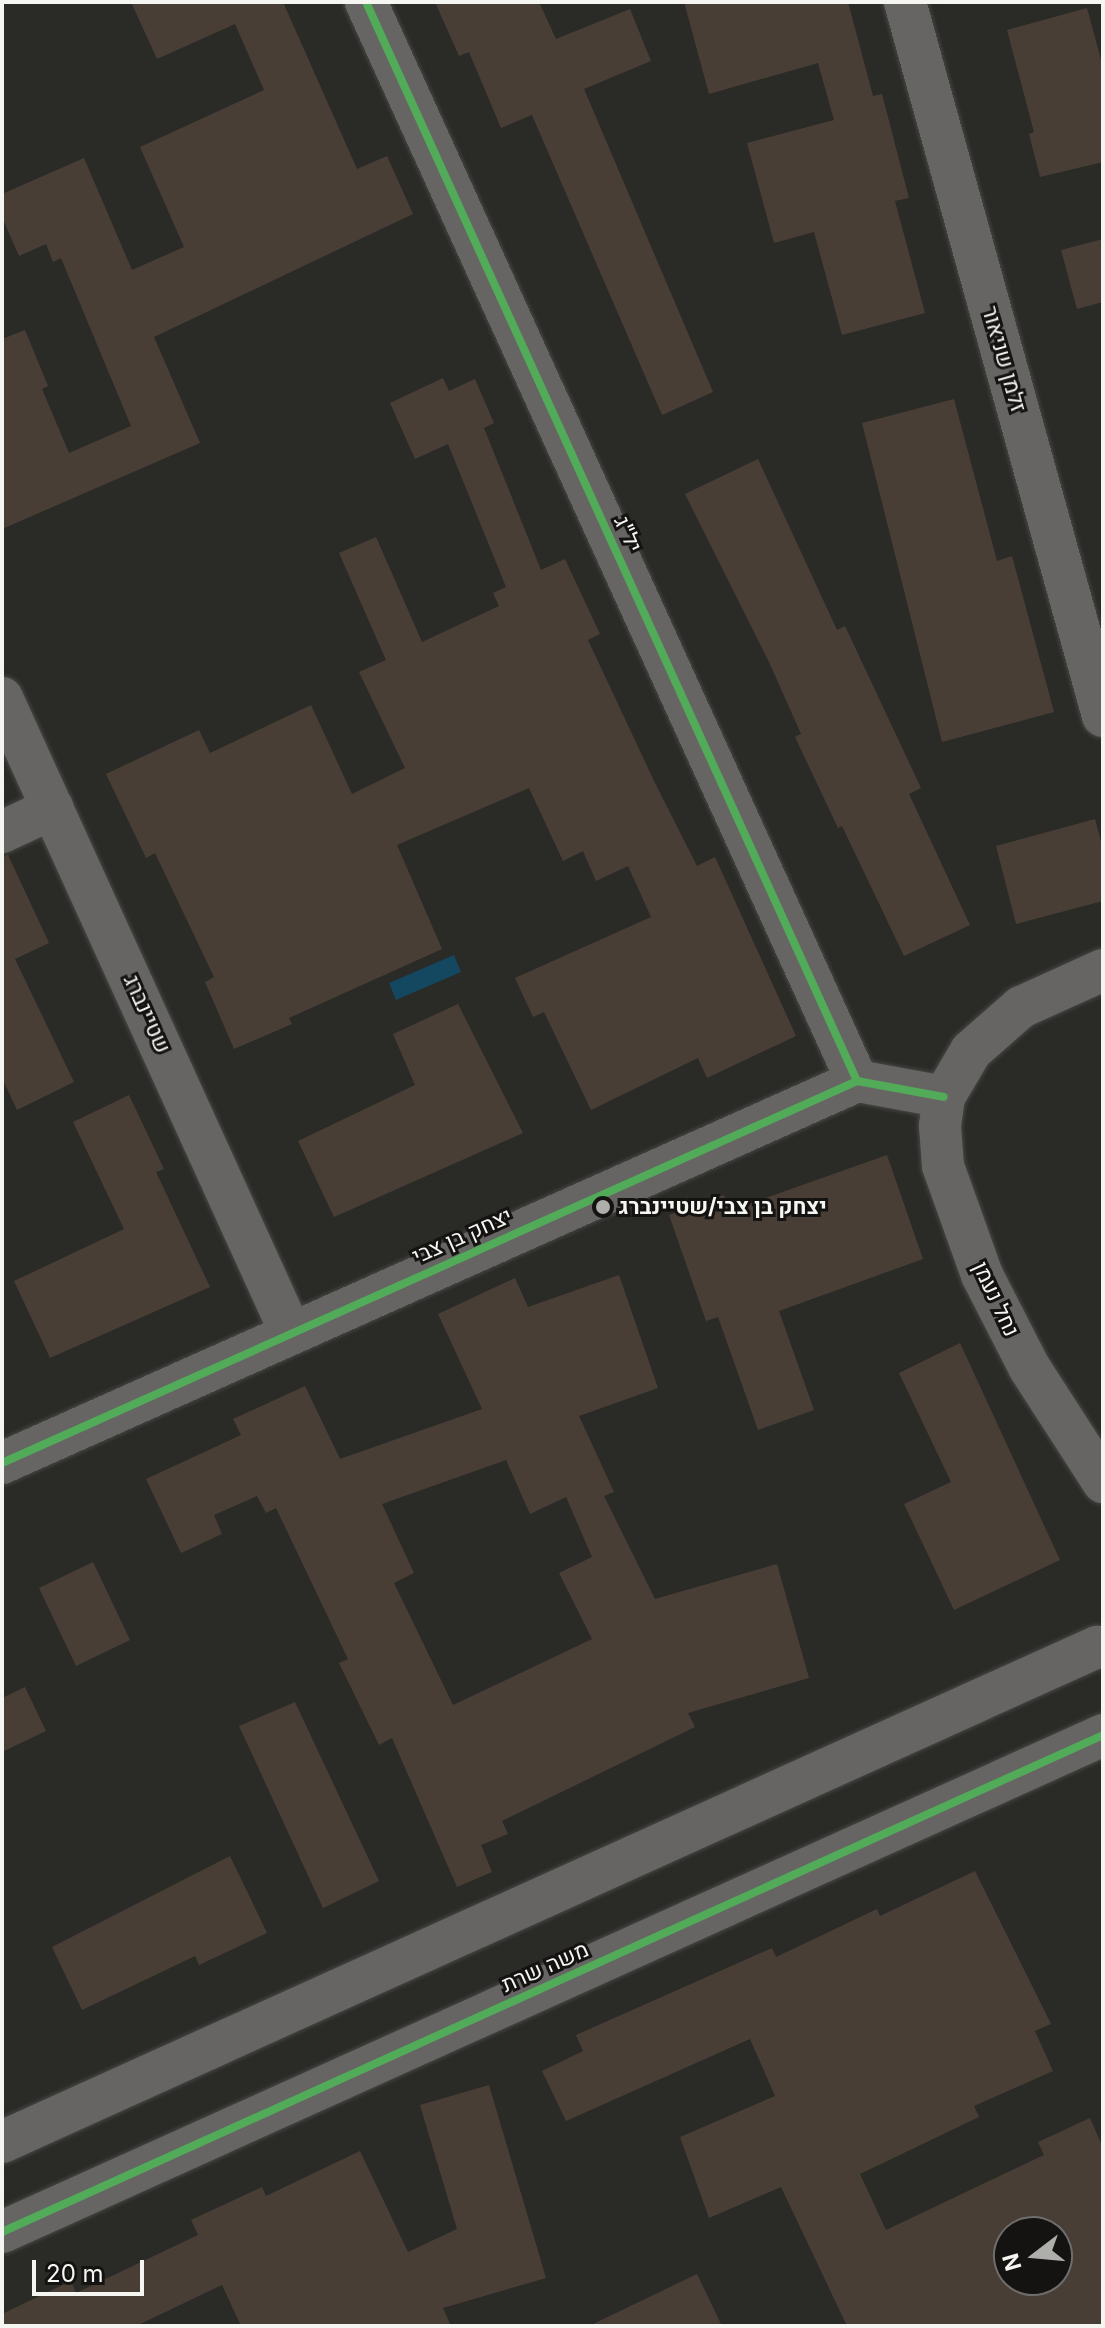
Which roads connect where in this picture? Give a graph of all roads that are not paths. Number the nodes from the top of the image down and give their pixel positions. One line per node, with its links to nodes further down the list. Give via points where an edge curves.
1 (366, 2): 8 (street, יל"ג)
2 (905, 2): 4 (street, זלמן שניאור)
3 (2, 698): 5 (street, שטיינברג)
4 (1103, 716)
5 (53, 808): 6 (street); 10 (street, שטיינברג)
6 (2, 832)
7 (1103, 970): 9 (street, via 1021,1007 971,1051)
8 (857, 1081): 9 (street); 10 (street, יצחק בן צבי)
9 (944, 1097): 12 (street, נחל נעמן, via 943,1166 982,1275 1029,1367)
10 (290, 1331): 11 (street, יצחק בן צבי)
11 (2, 1463)
12 (1103, 1482)
13 (1101, 1650): 15 (street)
14 (1103, 1735): 16 (street, משה שרת)
15 (2, 2142)
16 (2, 2232)

